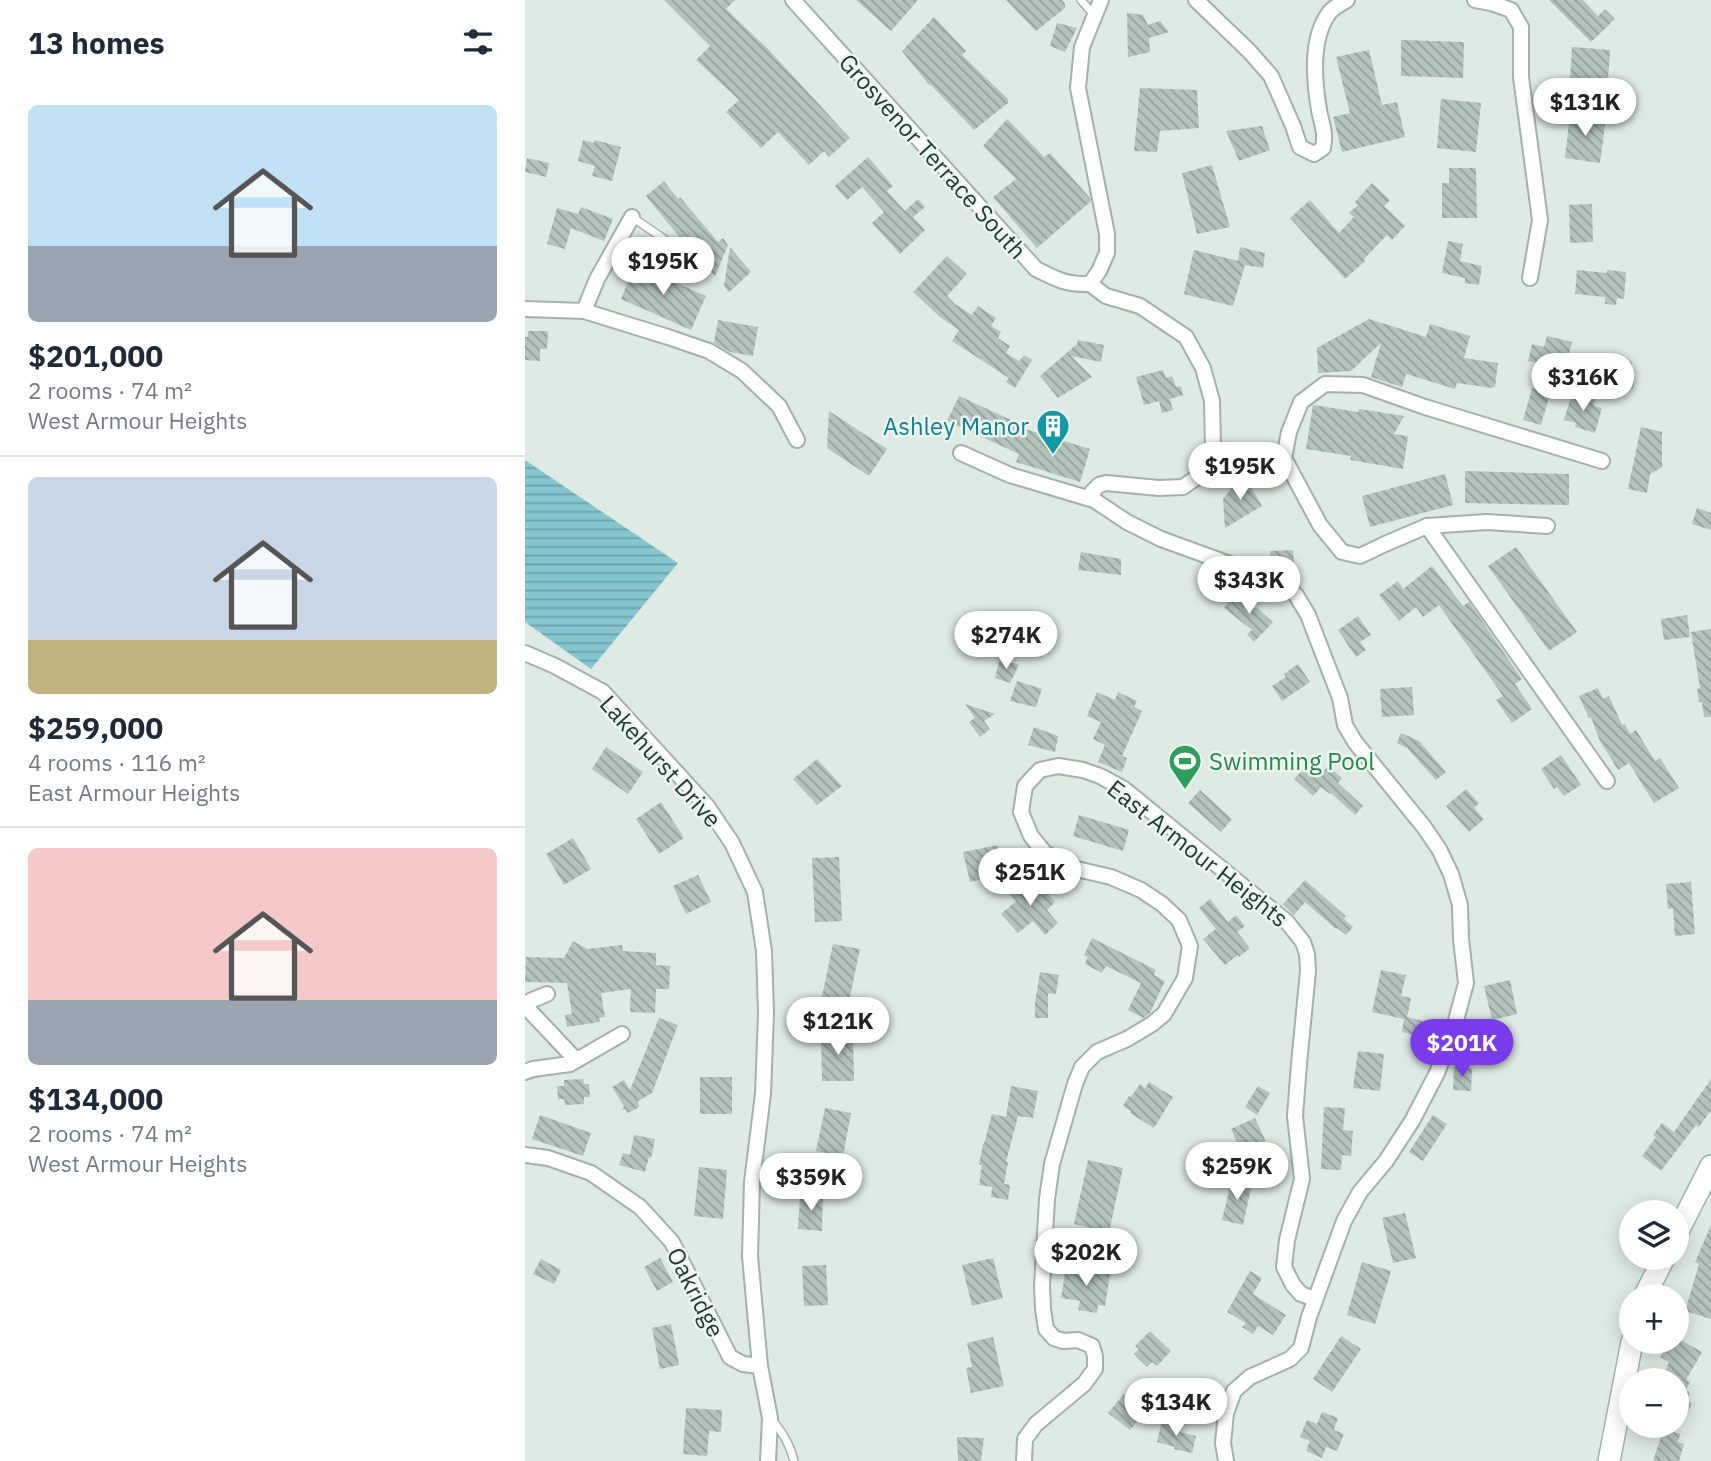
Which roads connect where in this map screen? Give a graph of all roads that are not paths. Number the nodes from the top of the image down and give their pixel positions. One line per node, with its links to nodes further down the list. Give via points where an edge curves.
1 (793, 0): 11 (street, Grosvenor Terrace South, via 1036,268 1059,281)
2 (1081, 0): 7 (lane)
3 (1101, 0): 7 (street)
4 (1196, 0): 5 (street, via 1271,76 1300,148 1314,154 1323,148 1326,134 1315,74 1320,29 1331,10)
5 (1347, 0)
6 (1475, 0): 10 (street, via 1511,10 1521,27 1521,77 1540,220)
7 (1094, 15): 11 (street, via 1082,47 1078,88 1107,253)
8 (632, 217): 9 (lane); 13 (street)
9 (690, 257)
10 (1530, 278)
11 (1090, 284): 15 (street, via 1106,296 1140,306 1186,337 1203,368 1212,401)
12 (525, 309): 13 (street)
13 (584, 310): 14 (street, via 709,351 742,371 779,406)
14 (797, 440)
15 (1213, 450): 17 (street); 19 (street, via 1200,475 1183,486 1106,483 1093,492)
16 (961, 453): 19 (street, via 1010,475)
17 (1284, 458): 18 (street, via 1301,402 1325,384 1363,385); 20 (street, via 1320,524 1342,552 1360,556)
18 (1602, 461)
19 (1094, 500): 31 (street, via 1161,538 1282,583 1296,595 1336,686 1345,725 1424,827 1451,874 1459,905 1465,983 1454,1028 1412,1121 1344,1221)
20 (1427, 526): 21 (street, via 1487,522); 23 (street)
21 (1547, 526)
22 (525, 653): 33 (street, Lakehurst Drive, via 603,692 707,806 732,843 755,892 764,951 766,1013 750,1256)
23 (1607, 780)
24 (547, 994): 26 (street, via 530,1001 528,1009)
25 (622, 1034): 26 (street)
26 (576, 1060): 27 (street)
27 (525, 1072)
28 (525, 1155): 33 (street, Oakridge, via 591,1173 640,1207 673,1242 730,1357)
29 (1711, 1166): 30 (main road)
30 (1689, 1209)
31 (1315, 1299): 37 (street, East Armour Heights, via 1301,1294 1284,1267 1302,1179 1295,1116 1308,971 1303,942 1287,922 1124,789 1083,770 1058,766 1040,770 1025,786 1021,813 1045,853 1068,867 1141,890 1179,920 1190,946 1185,978 1164,1014 1097,1052 1082,1067 1075,1084 1047,1199 1043,1309 1046,1329 1053,1338 1092,1346 1095,1369 1036,1424 1025,1439); 38 (street, via 1301,1348 1234,1391 1226,1413 1223,1443)
32 (1630, 1354): 39 (main road)
33 (760, 1366): 34 (street, Lakehurst Drive)
34 (770, 1418): 35 (street, Lakehurst Drive); 36 (lane, via 791,1448)
35 (768, 1461)
36 (793, 1461)
37 (1024, 1461)
38 (1227, 1461)
39 (1609, 1461)

